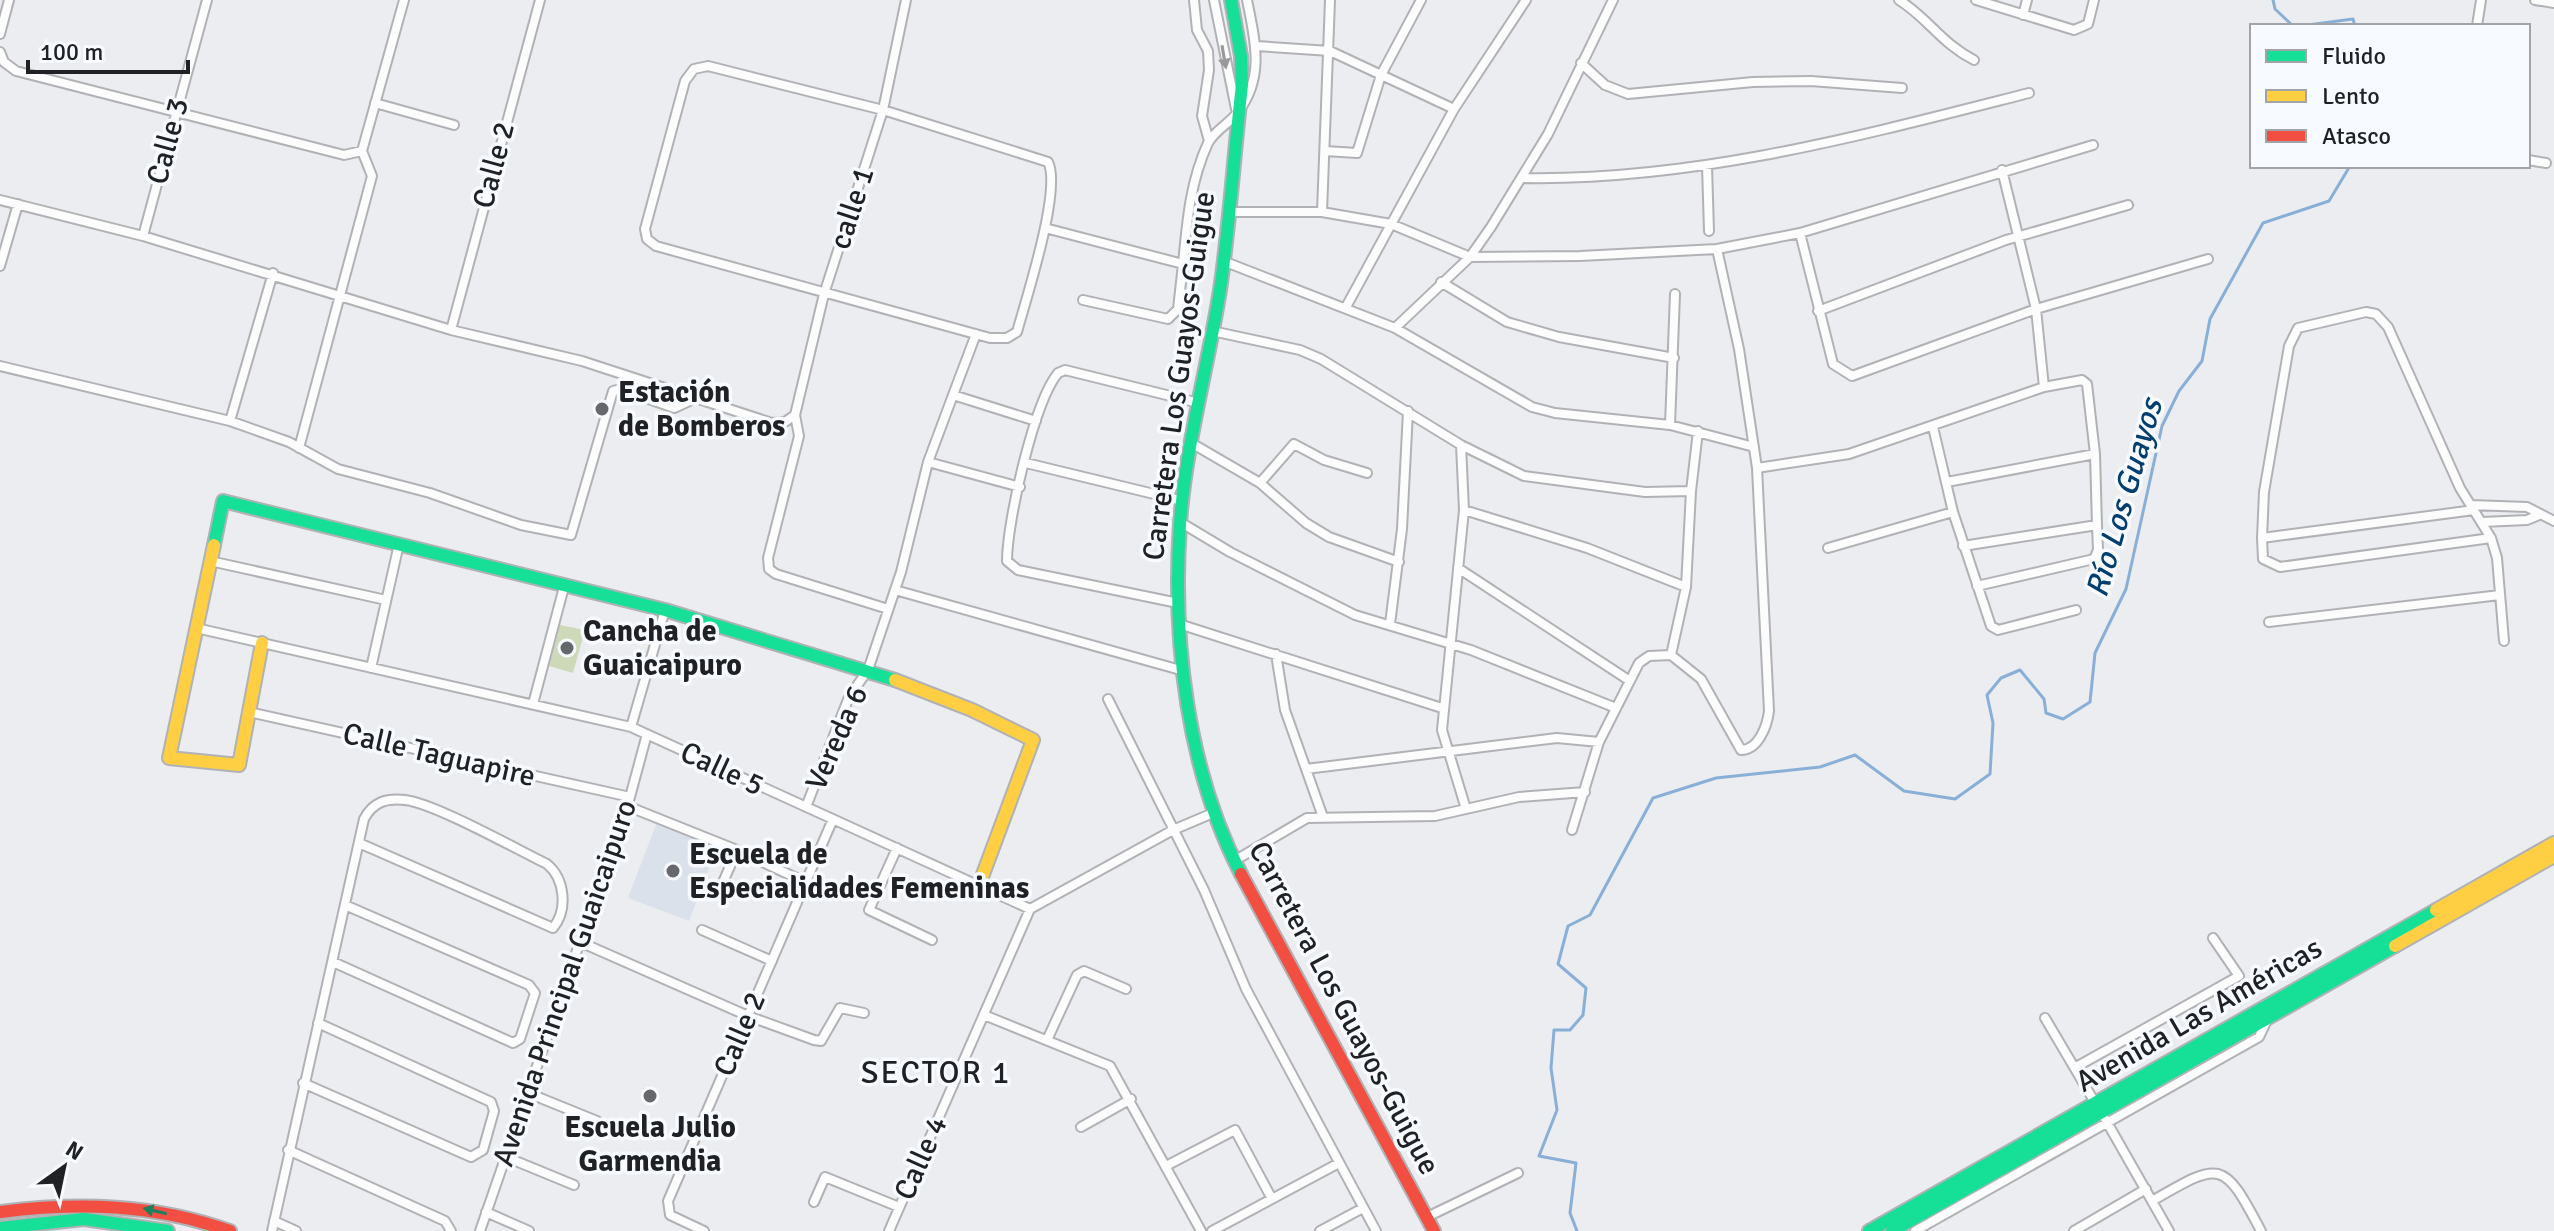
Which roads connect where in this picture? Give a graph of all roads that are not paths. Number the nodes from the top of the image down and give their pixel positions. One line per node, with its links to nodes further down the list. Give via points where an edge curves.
1 (9, 0): 23 (street)
2 (207, 0): 35 (street, Calle 3)
3 (404, 0): 32 (street)
4 (540, 0): 74 (street, Calle 2)
5 (906, 0): 34 (street, calle 1)
6 (1194, 0): 38 (street, via 1197,30 1208,51 1202,116)
7 (1214, 0): 36 (street, one-way to 36)
8 (1231, 0): 36 (street, Carretera Los Guayos-Guigue, via 1239,36 1242,96)
9 (1247, 0): 24 (street)
10 (1330, 0): 25 (street)
11 (1421, 0): 29 (street)
12 (1526, 0): 33 (street)
13 (1613, 0): 28 (street)
14 (1899, 0): 27 (street, via 1917,11 1946,44)
15 (1976, 0): 21 (street)
16 (2027, 0): 21 (street)
17 (2094, 0): 21 (street, via 2088,24 2080,30)
18 (2481, 0): 22 (street)
19 (2535, 0): 20 (street)
20 (2554, 3)
21 (2023, 15)
22 (2477, 24)
23 (0, 34)
24 (1257, 46): 25 (street); 36 (street, via 1256,77)
25 (1330, 51): 29 (street); 41 (street)
26 (0, 52): 35 (street, via 16,71)
27 (1974, 60)
28 (1581, 63): 30 (street, via 1605,85 1628,94 1753,82); 46 (street)
29 (1381, 75): 33 (street); 41 (street, via 1357,153)
30 (1902, 88)
31 (2029, 93): 44 (street, via 1890,129)
32 (375, 103): 37 (street); 40 (street)
33 (1454, 109): 52 (street)
34 (883, 110): 53 (street, via 1048,162 1053,172); 67 (street, calle 1); 67 (street, via 708,66 694,69 685,81 645,229 647,239 656,246)
35 (176, 111): 40 (street, via 344,155); 56 (street, Calle 3)
36 (1237, 113): 38 (street); 50 (street, Carretera Los Guayos-Guigue)
37 (454, 125)
38 (1209, 141): 62 (street, via 1190,197)
39 (2093, 145): 45 (street)
40 (362, 151): 66 (street, via 372,176)
41 (1325, 151): 51 (street)
42 (2530, 160): 43 (street)
43 (2546, 163)
44 (1707, 166): 46 (street); 54 (street)
45 (2002, 170): 55 (street); 57 (street)
46 (1523, 178): 59 (street)
47 (0, 200): 48 (street)
48 (18, 204): 56 (street); 63 (street)
49 (2128, 205): 57 (street)
50 (1228, 212): 51 (street); 61 (street, Carretera Los Guayos-Guigue)
51 (1322, 212): 52 (street)
52 (1391, 224): 59 (street); 70 (street)
53 (1045, 228): 62 (street); 76 (street, via 1017,332 1007,338)
54 (1709, 231)
55 (1800, 233): 58 (street); 72 (street)
56 (143, 236): 64 (street)
57 (2018, 237): 71 (street); 72 (street)
58 (1717, 249): 59 (street); 92 (street)
59 (1470, 257): 65 (street)
60 (2208, 259): 71 (street)
61 (1223, 261): 70 (street); 75 (street, Carretera Los Guayos-Guigue)
62 (1183, 264): 69 (street, via 1178,309 1168,319)
63 (0, 266)
64 (273, 273): 66 (street); 85 (street)
65 (1441, 282): 73 (street); 77 (street, via 1507,322)
66 (339, 294): 74 (street); 93 (street)
67 (824, 294): 76 (street); 84 (street, calle 1)
68 (1675, 294): 77 (street)
69 (1083, 300)
70 (1346, 307): 73 (street)
71 (2036, 309): 72 (street, via 1852,376 1833,364); 79 (street)
72 (1818, 311)
73 (1395, 328): 87 (street, via 1532,407)
74 (451, 330): 81 (street, via 582,361)
75 (1212, 331): 82 (street, Carretera Los Guayos-Guigue); 83 (street, via 1300,350)
76 (976, 334): 80 (street, Vereda 6)
77 (1674, 358): 87 (street)
78 (0, 366): 85 (street)
79 (2044, 387): 88 (street); 94 (street, via 2075,379 2087,384)
80 (953, 395): 86 (street); 95 (street, Vereda 6)
81 (696, 398): 84 (street, via 772,423); 93 (street, via 674,408 621,389 613,391 571,535 521,525 338,469)
82 (1199, 403): 86 (street, via 1065,370 1053,379); 90 (street, Carretera Los Guayos-Guigue)
83 (1408, 411): 91 (street); 118 (street)
84 (795, 415): 127 (street, calle 1, via 799,436 769,569)
85 (230, 421): 93 (street)
86 (1036, 421): 96 (street)
87 (1670, 425): 89 (street)
88 (1933, 427): 97 (street, via 1849,454); 99 (street)
89 (1698, 431): 92 (street); 102 (street)
90 (1193, 444): 100 (street); 103 (street, Carretera Los Guayos-Guigue)
91 (1461, 445): 102 (street, via 1524,476 1645,492); 105 (street)
92 (1754, 447): 97 (street)
93 (299, 448)
94 (2095, 454): 99 (street); 111 (street)
95 (928, 462): 101 (street); 123 (street, Vereda 6)
96 (1026, 463): 101 (street); 103 (street)
97 (1757, 468): 138 (street, via 1769,711 1753,747 1741,750 1701,679)
98 (1367, 473): 100 (street, via 1294,444)
99 (1947, 482): 106 (street)
100 (1260, 483): 118 (street, via 1329,537)
101 (1020, 487): 126 (street, via 1007,540 1007,561 1018,570)
102 (1691, 491): 122 (street)
103 (1183, 501): 109 (street, Carretera Los Guayos-Guigue)
104 (2472, 508): 107 (street, via 2527,507); 110 (street); 112 (street); 112 (street, via 2388,327 2366,312 2308,323 2294,335 2264,492)
105 (1464, 510): 119 (street); 122 (street, via 1587,548)
106 (1953, 512): 115 (street); 116 (street)
107 (2539, 515): 108 (street); 110 (street)
108 (2554, 521)
109 (1180, 522): 126 (street, Carretera Los Guayos-Guigue); 132 (street, via 1355,615)
110 (2482, 522): 113 (street)
111 (2097, 525): 115 (street); 120 (street, via 2094,559)
112 (2262, 538): 113 (street, via 2263,559 2280,567)
113 (2491, 538): 124 (street)
114 (399, 544): 117 (street, via 223,501); 121 (street); 125 (street)
115 (1963, 546): 120 (street)
116 (1828, 548)
117 (210, 561): 125 (street); 133 (street)
118 (1399, 562): 132 (street)
119 (1458, 568): 136 (street); 142 (street)
120 (1977, 586): 129 (street, via 1994,629)
121 (564, 587): 128 (street); 144 (street)
122 (1686, 587): 138 (street)
123 (895, 590): 127 (street, Vereda 6); 141 (street)
124 (2500, 595): 130 (street); 134 (street)
125 (386, 600): 139 (street)
126 (1178, 603): 131 (street, Carretera Los Guayos-Guigue)
127 (888, 609): 140 (street, Vereda 6)
128 (665, 610): 140 (street); 148 (street)
129 (2076, 610)
130 (2269, 622)
131 (1179, 624): 137 (street); 141 (street, Carretera Los Guayos-Guigue)
132 (1390, 624): 136 (street)
133 (196, 628): 135 (street, Calle 5); 147 (street, via 169,758 239,765)
134 (2504, 641)
135 (262, 643): 139 (street, Calle 5); 147 (street)
136 (1448, 644): 145 (street); 146 (street)
137 (1276, 654): 145 (street); 152 (street, via 1285,710)
138 (1671, 655): 142 (street, via 1649,656)
139 (371, 668): 144 (street, Calle 5)
140 (868, 670): 155 (street, Vereda 6, via 849,697); 169 (street, via 1033,740)
141 (1184, 671): 157 (street, Carretera Los Guayos-Guigue)
142 (1630, 681): 146 (street)
143 (1108, 699): 160 (street)
144 (533, 704): 148 (street, Calle 5)
145 (1442, 708): 151 (street)
146 (1616, 708): 150 (street)
147 (249, 712): 154 (street, Calle Taguapire)
148 (631, 727): 149 (street, Calle 5)
149 (647, 734): 154 (street, Avenida Principal Guaicaipuro); 155 (street, Calle 5)
150 (1599, 742): 151 (street, via 1557,738); 153 (street)
151 (1449, 753): 152 (street); 156 (street)
152 (1306, 769): 158 (street)
153 (1585, 792): 156 (street, via 1519,797); 161 (street)
154 (628, 802): 165 (street, Calle Taguapire); 176 (street, Avenida Principal Guaicaipuro)
155 (806, 807): 159 (street, Calle 5)
156 (1466, 809): 158 (street, via 1435,816)
157 (1213, 813): 160 (street); 167 (street, Carretera Los Guayos-Guigue)
158 (1323, 817): 167 (street, via 1287,827)
159 (833, 819): 164 (street, Calle 5); 168 (street, Calle 2)
160 (1173, 830): 172 (street); 195 (street, via 1246,989)
161 (1572, 830)
162 (359, 843): 162 (street, via 553,928 557,924 562,889 555,870 418,803 384,800 371,806); 171 (street)
163 (2554, 843): 190 (street, Avenida Las Américas)
164 (897, 848): 169 (street, Calle 5); 175 (street, via 869,910)
165 (737, 850): 168 (street, Calle Taguapire); 170 (street)
166 (2554, 856): 190 (street, Avenida Las Américas)
167 (1234, 861): 208 (street, Carretera Los Guayos-Guigue)
168 (807, 883): 177 (street, Calle 2)
169 (979, 885): 172 (street, Calle 5)
170 (721, 887)
171 (345, 905): 178 (street); 178 (street, via 529,985 535,993 520,1039 513,1043)
172 (1030, 909): 181 (street, Calle 4)
173 (702, 930): 177 (street)
174 (2213, 938): 186 (street, via 2239,976)
175 (932, 940)
176 (580, 942): 182 (street); 188 (street, Avenida Principal Guaicaipuro)
177 (772, 961): 182 (street, Calle 2)
178 (333, 962): 184 (street)
179 (1126, 989): 185 (street, via 1084,971 1077,975)
180 (864, 1013): 182 (street, via 840,1008 821,1041)
181 (984, 1015): 185 (street); 204 (street, Calle 4)
182 (748, 1016): 219 (street, Calle 2, via 668,1201 670,1215)
183 (2045, 1018): 186 (street)
184 (318, 1023): 187 (street); 187 (street, via 491,1102 494,1111 483,1150 471,1157)
185 (1047, 1040): 189 (street, via 1110,1066)
186 (2076, 1067): 190 (street)
187 (303, 1083): 193 (street)
188 (528, 1093): 191 (street); 194 (street, Avenida Principal Guaicaipuro)
189 (1131, 1099): 192 (street); 196 (street)
190 (2102, 1113): 199 (street); 226 (street, Avenida Las Américas); 227 (street, Avenida Las Américas); 228 (street)
191 (597, 1121)
192 (1081, 1127)
193 (288, 1150): 209 (street); 216 (street, via 445,1221)
194 (506, 1157): 198 (street); 207 (street, Avenida Principal Guaicaipuro)
195 (1339, 1163): 200 (street); 205 (street)
196 (1166, 1166): 200 (street, via 1235,1130); 221 (street)
197 (1518, 1173): 208 (street)
198 (574, 1185)
199 (2146, 1189): 201 (street); 229 (street)
200 (1272, 1199): 222 (street)
201 (2152, 1201): 230 (street); 231 (street, via 2201,1173 2214,1172 2228,1177 2240,1191)
202 (814, 1202): 204 (street, via 825,1177)
203 (84, 1206): 206 (street); 210 (street); 213 (street, one-way to 203, via 138,1207)
204 (899, 1207): 220 (street, Calle 4)
205 (1363, 1208): 223 (street); 224 (street)
206 (0, 1212)
207 (486, 1212): 217 (street, Avenida Principal Guaicaipuro); 218 (street)
208 (1427, 1217): 225 (street, Carretera Los Guayos-Guigue)
209 (274, 1221): 214 (street); 215 (street)
210 (85, 1226): 211 (street); 212 (street, via 132,1222)
211 (0, 1228)
212 (163, 1230)
213 (230, 1231)
214 (272, 1231)
215 (296, 1231)
216 (451, 1231)
217 (480, 1231)
218 (529, 1231)
219 (704, 1231)
220 (889, 1231)
221 (1201, 1231)
222 (1212, 1231)
223 (1320, 1231)
224 (1376, 1231)
225 (1434, 1231)
226 (1869, 1231)
227 (1892, 1231)
228 (1915, 1231)
229 (2074, 1231)
230 (2169, 1231)
231 (2261, 1231)

